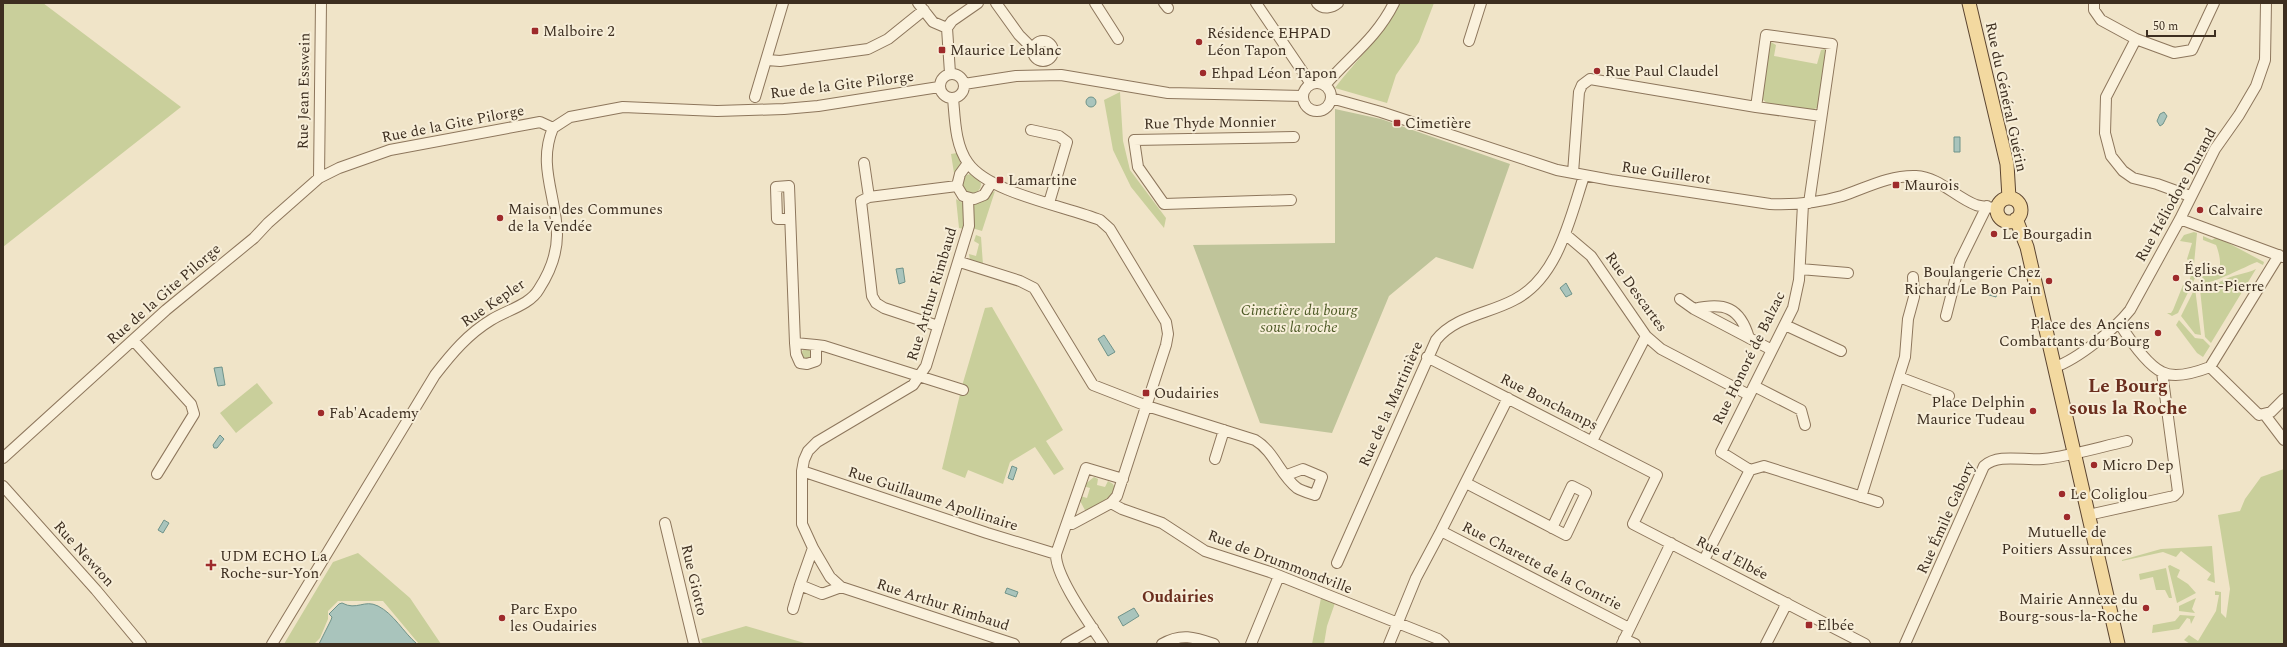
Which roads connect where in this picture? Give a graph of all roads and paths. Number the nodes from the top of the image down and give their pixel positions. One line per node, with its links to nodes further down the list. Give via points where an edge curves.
1 (321, 3): 40 (street, Rue Jean Esswein)
2 (783, 3): 21 (street)
3 (978, 3): 16 (street, via 952,21)
4 (996, 3): 20 (street, via 1019,35)
5 (1095, 3): 17 (street)
6 (1256, 3): 24 (street)
7 (1317, 3): 8 (street, via 1326,8)
8 (1338, 3)
9 (1394, 3): 25 (street, via 1384,22 1352,60)
10 (1481, 3): 19 (street)
11 (1969, 3): 45 (main road, Rue du Général Guérin, via 2007,164)
12 (2094, 3): 18 (street, via 2094,10 2101,20)
13 (2214, 3): 18 (street, via 2192,50 2174,53)
14 (2266, 3): 43 (street, Rue Héliodore Durand, via 2265,60 2262,73 2249,100 2215,149)
15 (921, 7): 16 (street, via 933,22); 21 (street, via 888,39 868,49 780,61)
16 (947, 28): 22 (street)
17 (1118, 39)
18 (2136, 39): 43 (street, via 2106,97 2105,133 2111,156 2123,171 2133,178)
19 (1469, 41)
20 (1033, 49)
21 (767, 60): 28 (street)
22 (950, 74): 23 (street, via 959,76); 26 (street, via 942,78)
23 (964, 84): 27 (street, via 1016,76 1061,75 1168,93); 29 (street, via 961,94)
24 (1311, 84): 25 (street); 27 (street, via 1305,89)
25 (1325, 85): 30 (street)
26 (940, 87): 29 (street, via 944,95); 33 (street, Rue de la Gite Pilorge, via 784,109 717,111 623,107 570,117)
27 (1303, 96): 30 (street, via 1305,104 1314,110 1327,106)
28 (755, 98)
29 (953, 98): 37 (street, via 959,145)
30 (1331, 98): 38 (street, Rue Guillerot)
31 (1756, 107): 32 (street); 32 (street, Rue Honoré de Balzac, via 1766,35 1832,44); 38 (street, via 1590,79 1582,85 1579,92)
32 (1821, 116): 49 (street, Rue Honoré de Balzac)
33 (553, 128): 40 (street, Rue de la Gite Pilorge, via 540,122 390,150); 125 (street, Rue Kepler, via 546,150 557,234 554,259 542,284 524,303 471,334 435,374)
34 (1031, 130): 48 (street, via 1059,136 1067,142)
35 (1294, 137): 47 (street, Rue Thyde Monnier, via 1134,140 1138,167 1164,204)
36 (864, 163): 44 (street)
37 (968, 163): 41 (street); 42 (street, via 960,174)
38 (1574, 173): 39 (street, Rue Guillerot)
39 (1584, 176): 49 (street, Rue Guillerot, via 1770,204); 54 (street, Rue de la Martinière)
40 (319, 178): 68 (street, Rue de la Gite Pilorge, via 254,238)
41 (992, 182): 46 (street, via 984,195); 48 (street)
42 (958, 186): 44 (street); 46 (street, via 959,192)
43 (2190, 196): 53 (street, Rue Héliodore Durand)
44 (868, 197): 65 (street, via 862,199 860,204 872,296 876,303 884,308)
45 (2008, 198): 50 (main road); 52 (main road, via 2016,201 2020,208)
46 (968, 199): 56 (street, Rue Arthur Rimbaud, via 969,226)
47 (1291, 200)
48 (1049, 203): 84 (street, via 1094,218 1110,229 1166,322 1166,345)
49 (1806, 204): 50 (street, Rue Guillerot, via 1844,195 1882,181 1917,176 1953,190 1976,204); 57 (street, Rue Honoré de Balzac)
50 (1992, 207): 52 (main road, via 2001,219 2008,222); 62 (street, via 1960,261)
51 (790, 218): 69 (street)
52 (2016, 219): 74 (main road, via 2025,241)
53 (2180, 219): 55 (street); 63 (street, Rue Héliodore Durand, via 2130,310)
54 (1565, 234): 66 (street, Rue Descartes, via 1591,256); 73 (street, Rue de la Martinière, via 1548,268 1524,294 1513,301 1450,326 1436,340)
55 (2281, 256): 75 (street)
56 (960, 262): 65 (street, Rue Arthur Rimbaud); 84 (street, via 1034,288 1093,385)
57 (1800, 269): 58 (street); 64 (street, Rue Honoré de Balzac, via 1797,296)
58 (1848, 273)
59 (1913, 277): 77 (street, via 1914,296 1908,319 1906,357)
60 (1680, 299): 61 (street)
61 (1694, 309): 67 (street); 67 (street, via 1710,306 1730,309 1738,314 1745,325)
62 (1946, 316)
63 (2119, 323): 74 (street, Rue Héliodore Durand, via 2097,341); 76 (street, via 2151,364)
64 (1785, 325): 71 (street, Rue Honoré de Balzac); 72 (street)
65 (938, 326): 78 (street, Rue Arthur Rimbaud)
66 (1646, 336): 80 (street, Rue Descartes, via 1662,349); 88 (street)
67 (1748, 338): 71 (street)
68 (133, 340): 92 (street, Rue de la Gite Pilorge); 96 (street, via 192,404 194,414)
69 (795, 343): 70 (street); 70 (street, via 800,363 807,364 816,360)
70 (816, 345): 78 (street)
71 (1772, 350): 80 (street, Rue Honoré de Balzac)
72 (1841, 351)
73 (1427, 357): 82 (street, Rue Bonchamps); 114 (street, Rue de la Martinière)
74 (2055, 367): 91 (main road)
75 (2210, 367): 76 (street, via 2184,373); 85 (street, via 2253,411 2259,416)
76 (2162, 372): 105 (street, via 2178,492 2174,496)
77 (1898, 377): 81 (street); 102 (street)
78 (920, 378): 79 (street); 95 (street, Rue Arthur Rimbaud, via 913,385 818,442 808,451)
79 (963, 390)
80 (1752, 390): 86 (street, Rue Descartes, via 1801,410); 94 (street, Rue Honoré de Balzac, via 1721,452)
81 (1948, 396)
82 (1508, 398): 88 (street, Rue Bonchamps); 100 (street)
83 (2284, 399): 85 (street)
84 (1147, 406): 87 (street); 99 (street)
85 (2265, 415): 89 (street)
86 (1805, 425)
87 (1224, 430): 93 (street); 97 (street, via 1260,443)
88 (1592, 440): 98 (street, Rue Bonchamps)
89 (2284, 440)
90 (2127, 441): 91 (street, Rue Émile Gabory)
91 (2074, 453): 105 (main road); 138 (street, Rue Émile Gabory, via 2043,459 1997,459 1989,461 1984,466)
92 (3, 458)
93 (1215, 459)
94 (1750, 470): 102 (street, via 1764,466); 113 (street)
95 (802, 471): 111 (street, Rue Arthur Rimbaud, via 802,524); 112 (street, Rue Guillaume Apollinaire)
96 (157, 474)
97 (1287, 475)
98 (1657, 475): 110 (street, Rue d'Elbée, via 1633,524)
99 (1123, 479): 104 (street, via 1117,496); 107 (street, via 1086,468)
100 (1466, 483): 108 (street); 109 (street)
101 (3, 486): 124 (street, Rue Newton)
102 (1861, 497): 103 (street)
103 (1878, 502)
104 (1111, 503): 107 (street, via 1072,524); 115 (street, Rue de Drummondville, via 1162,523 1205,551)
105 (2088, 515): 139 (main road)
106 (665, 523): 126 (street, Rue Giotto)
107 (1067, 523): 112 (street)
108 (1552, 528)
109 (1441, 531): 120 (street, via 1416,578); 122 (street, Rue Charette de la Contrie)
110 (1671, 543): 113 (street, Rue d'Elbée); 122 (street)
111 (813, 548): 116 (street); 117 (street, Rue Arthur Rimbaud, via 830,577)
112 (1056, 554): 121 (street, via 1057,568)
113 (1704, 560): 118 (street, Rue d'Elbée)
114 (1337, 563)
115 (1279, 576): 120 (street, Rue de Drummondville); 132 (street)
116 (800, 585): 117 (street, via 822,594); 119 (street)
117 (841, 587): 127 (street, Rue Arthur Rimbaud)
118 (1787, 603): 136 (street); 137 (street, Rue d'Elbée)
119 (794, 609)
120 (1398, 625): 133 (street); 134 (street, Rue de Drummondville, via 1438,639)
121 (1093, 628): 128 (street); 129 (street)
122 (1629, 628): 123 (street)
123 (1623, 641): 135 (street)
124 (141, 644)
125 (272, 644)
126 (694, 644)
127 (1014, 644)
128 (1066, 644)
129 (1103, 644)
130 (1162, 644): 131 (street, via 1171,639 1187,636)
131 (1214, 644)
132 (1251, 644)
133 (1389, 644)
134 (1444, 644)
135 (1635, 644)
136 (1766, 644)
137 (1865, 644)
138 (1905, 644)
139 (2118, 644)

